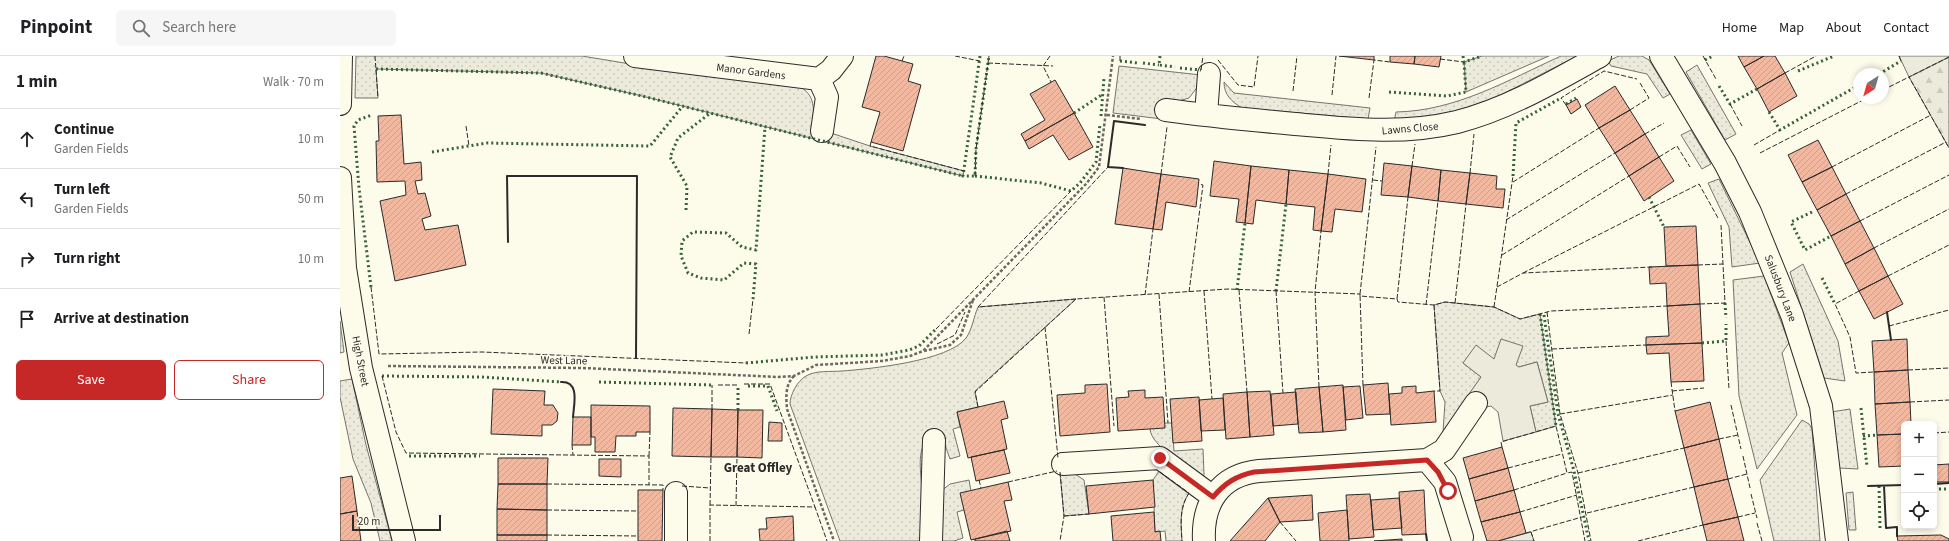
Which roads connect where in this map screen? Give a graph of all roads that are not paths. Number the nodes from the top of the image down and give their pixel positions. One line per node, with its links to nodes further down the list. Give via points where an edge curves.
1 (341, 56): 8 (street)
2 (635, 56): 7 (street, Manor Gardens)
3 (842, 56): 7 (street, via 831,70)
4 (1600, 56): 10 (street, Lawns Close, via 1491,111 1430,128 1367,131)
5 (1661, 56): 24 (street, Salusbury Lane, via 1725,163 1750,212 1792,315 1821,406)
6 (1209, 74): 10 (street)
7 (819, 79): 11 (street, via 827,97)
8 (340, 104)
9 (1166, 110): 10 (street, Lawns Close)
10 (1206, 115)
11 (822, 131)
12 (340, 178): 20 (street, High Street, via 345,268 361,368)
13 (1476, 403): 15 (street, via 1444,450)
14 (934, 440): 22 (street)
15 (1427, 460): 18 (street, via 1254,472 1227,482); 19 (street, via 1445,482)
16 (1063, 464): 18 (street, via 1160,458)
17 (676, 493): 21 (street)
18 (1213, 497): 23 (street, via 1204,519)
19 (1462, 537)
20 (404, 541)
21 (676, 541)
22 (931, 541)
23 (1204, 541)
24 (1837, 541)

